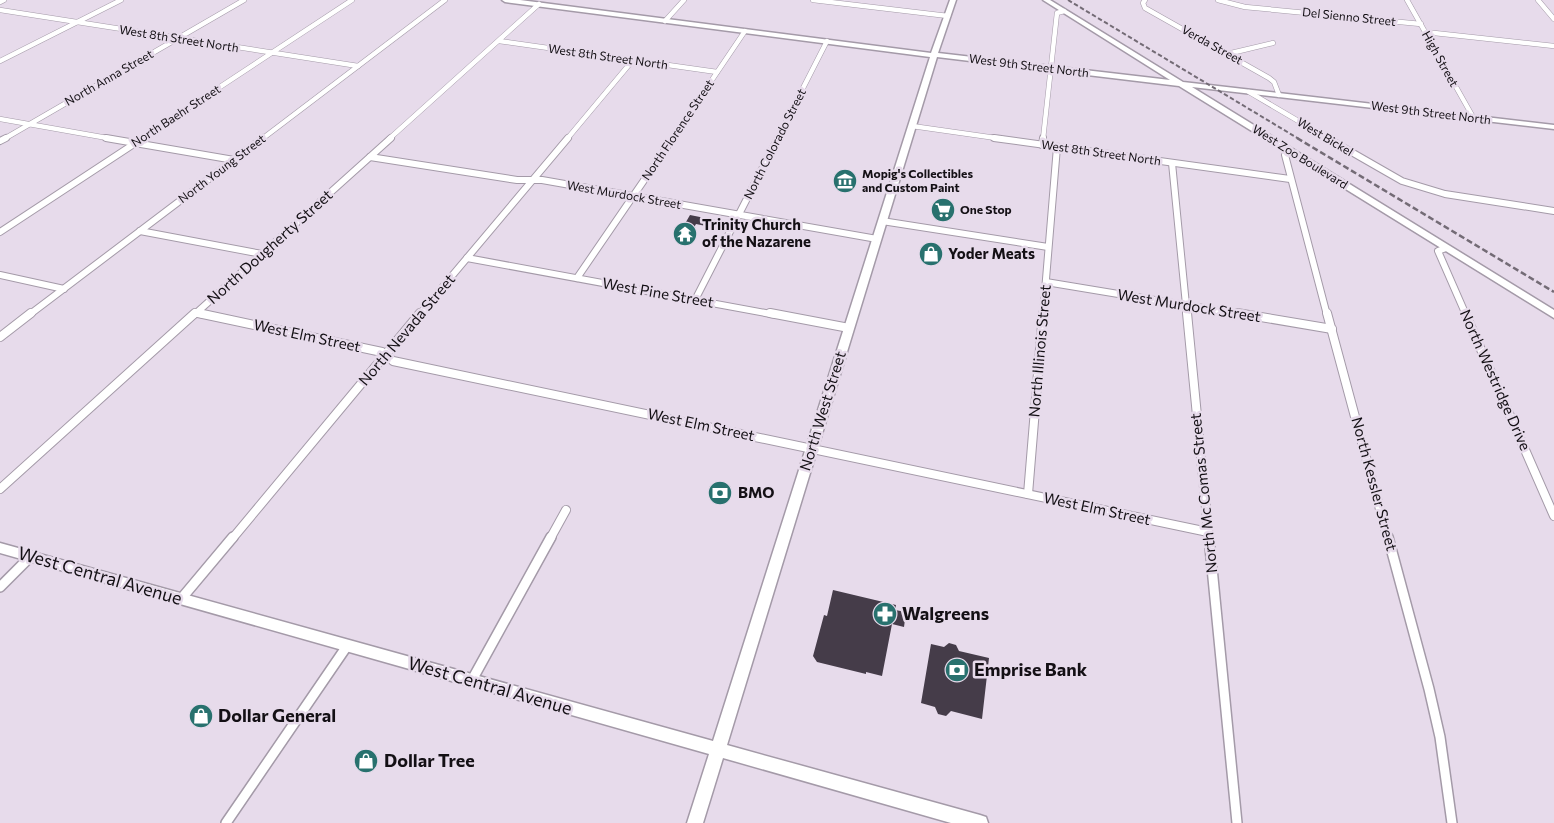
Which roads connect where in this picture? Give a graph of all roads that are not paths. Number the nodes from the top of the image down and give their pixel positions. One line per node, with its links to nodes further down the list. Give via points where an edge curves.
1 (4, 0): 16 (street)
2 (121, 0): 23 (street)
3 (244, 0): 27 (street, North Anna Street)
4 (352, 0): 32 (street, North Baehr Street)
5 (445, 0): 37 (street, North Young Street)
6 (505, 0): 15 (main road, West 9th Street North)
7 (684, 0): 22 (street)
8 (813, 0): 20 (street)
9 (953, 0): 20 (main road, North West Street)
10 (1046, 0): 19 (main road, West Zoo Boulevard)
11 (1145, 0): 33 (street, Verda Street, via 1145,8)
12 (1218, 0): 24 (street, Del Sienno Street, via 1245,7)
13 (1407, 0): 24 (street, High Street)
14 (1538, 0): 21 (street)
15 (525, 1): 17 (main road, West 9th Street North)
16 (0, 2)
17 (539, 4): 22 (main road, West 9th Street North); 28 (street, North Dougherty Street)
18 (0, 10): 23 (street, West 8th Street North)
19 (1064, 11): 38 (street, via 1057,13); 40 (main road, West Zoo Boulevard)
20 (948, 16): 34 (main road, North West Street)
21 (1554, 19)
22 (665, 20): 25 (main road, West 9th Street North)
23 (77, 22): 27 (street, West 8th Street North); 36 (street)
24 (1421, 24): 26 (street, High Street)
25 (745, 31): 29 (main road, West 9th Street North); 39 (street, North Florence Street)
26 (1425, 32): 31 (street); 43 (street, High Street)
27 (177, 39): 32 (street, West 8th Street North); 45 (street, North Anna Street)
28 (499, 41): 35 (street, West 8th Street North); 53 (street, North Dougherty Street)
29 (827, 41): 34 (main road, West 9th Street North); 60 (street, North Colorado Street)
30 (1273, 44): 33 (street)
31 (1554, 46)
32 (271, 53): 37 (street, West 8th Street North); 49 (street, North Baehr Street)
33 (1227, 54): 42 (street, Verda Street, via 1269,78)
34 (934, 55): 38 (main road, West 9th Street North); 46 (main road, North West Street)
35 (633, 60): 39 (street, West 8th Street North); 57 (street, North Nevada Street)
36 (0, 62)
37 (358, 66): 54 (street, North Young Street)
38 (1050, 69): 40 (main road, West 9th Street North); 50 (street)
39 (717, 72): 58 (street, North Florence Street)
40 (1182, 84): 41 (main road, West 9th Street North); 52 (main road, West Zoo Boulevard)
41 (1249, 92): 42 (main road, West 9th Street North); 59 (street, West Bickel, via 1402,181 1444,194)
42 (1279, 95): 43 (main road, West 9th Street North)
43 (1473, 118): 47 (main road, West 9th Street North)
44 (0, 119): 45 (street)
45 (30, 124): 48 (street, North Anna Street); 49 (street)
46 (912, 126): 50 (street, West 8th Street North); 61 (main road, North West Street)
47 (1554, 127)
48 (0, 141)
49 (135, 142): 54 (street); 63 (street, North Baehr Street)
50 (1042, 145): 51 (street, West 8th Street North)
51 (1057, 147): 55 (street, West 8th Street North); 65 (street, North Illinois Street)
52 (1292, 152): 56 (street, North Kessler Street, via 1284,155); 66 (main road, West Zoo Boulevard)
53 (370, 157): 57 (street, West Murdock Street); 67 (street, North Dougherty Street)
54 (234, 160): 62 (street, North Young Street)
55 (1172, 163): 56 (street, West 8th Street North); 74 (street, North Mc Comas Street)
56 (1290, 179): 78 (street, North Kessler Street)
57 (532, 180): 58 (street, West Murdock Street); 68 (street, North Nevada Street)
58 (634, 196): 60 (street, West Murdock Street); 70 (street, North Florence Street)
59 (1554, 211)
60 (739, 215): 64 (street, West Murdock Street); 73 (street, North Colorado Street)
61 (882, 221): 64 (main road, North West Street); 65 (street)
62 (140, 231): 67 (street); 72 (street, North Young Street)
63 (0, 232)
64 (877, 239): 77 (main road, North West Street)
65 (1048, 247): 71 (street, North Illinois Street)
66 (1446, 248): 76 (main road, West Zoo Boulevard); 85 (street, North Westridge Drive, via 1438,252)
67 (262, 254): 75 (street, North Dougherty Street)
68 (467, 258): 70 (street, West Pine Street); 80 (street, North Nevada Street)
69 (0, 275): 72 (street)
70 (577, 278): 73 (street, West Pine Street)
71 (1046, 282): 74 (street, West Murdock Street); 83 (street, North Illinois Street)
72 (64, 289): 79 (street, North Young Street)
73 (695, 300): 77 (street, West Pine Street)
74 (1186, 305): 78 (street, West Murdock Street); 86 (street, North Mc Comas Street)
75 (196, 313): 80 (street, West Elm Street); 82 (street, North Dougherty Street)
76 (1554, 314)
77 (849, 328): 81 (main road, North West Street)
78 (1332, 330): 98 (street, North Kessler Street, via 1429,689 1440,738)
79 (0, 337)
80 (386, 355): 81 (street, West Elm Street, via 394,361); 90 (street, North Nevada Street)
81 (812, 449): 83 (street, West Elm Street); 93 (main road, North West Street)
82 (0, 489)
83 (1028, 494): 86 (street, West Elm Street)
84 (566, 510): 92 (street)
85 (1554, 516)
86 (1208, 532): 97 (street, North Mc Comas Street)
87 (0, 548): 88 (main road, West Central Avenue)
88 (30, 557): 89 (street); 90 (main road, West Central Avenue)
89 (0, 587)
90 (181, 599): 91 (main road, West Central Avenue)
91 (347, 646): 92 (main road, West Central Avenue); 94 (street)
92 (472, 680): 93 (main road, West Central Avenue)
93 (718, 750): 95 (main road, North West Street); 96 (main road, West Central Avenue)
94 (226, 823)
95 (695, 823)
96 (980, 823)
97 (1237, 823)
98 (1452, 823)

